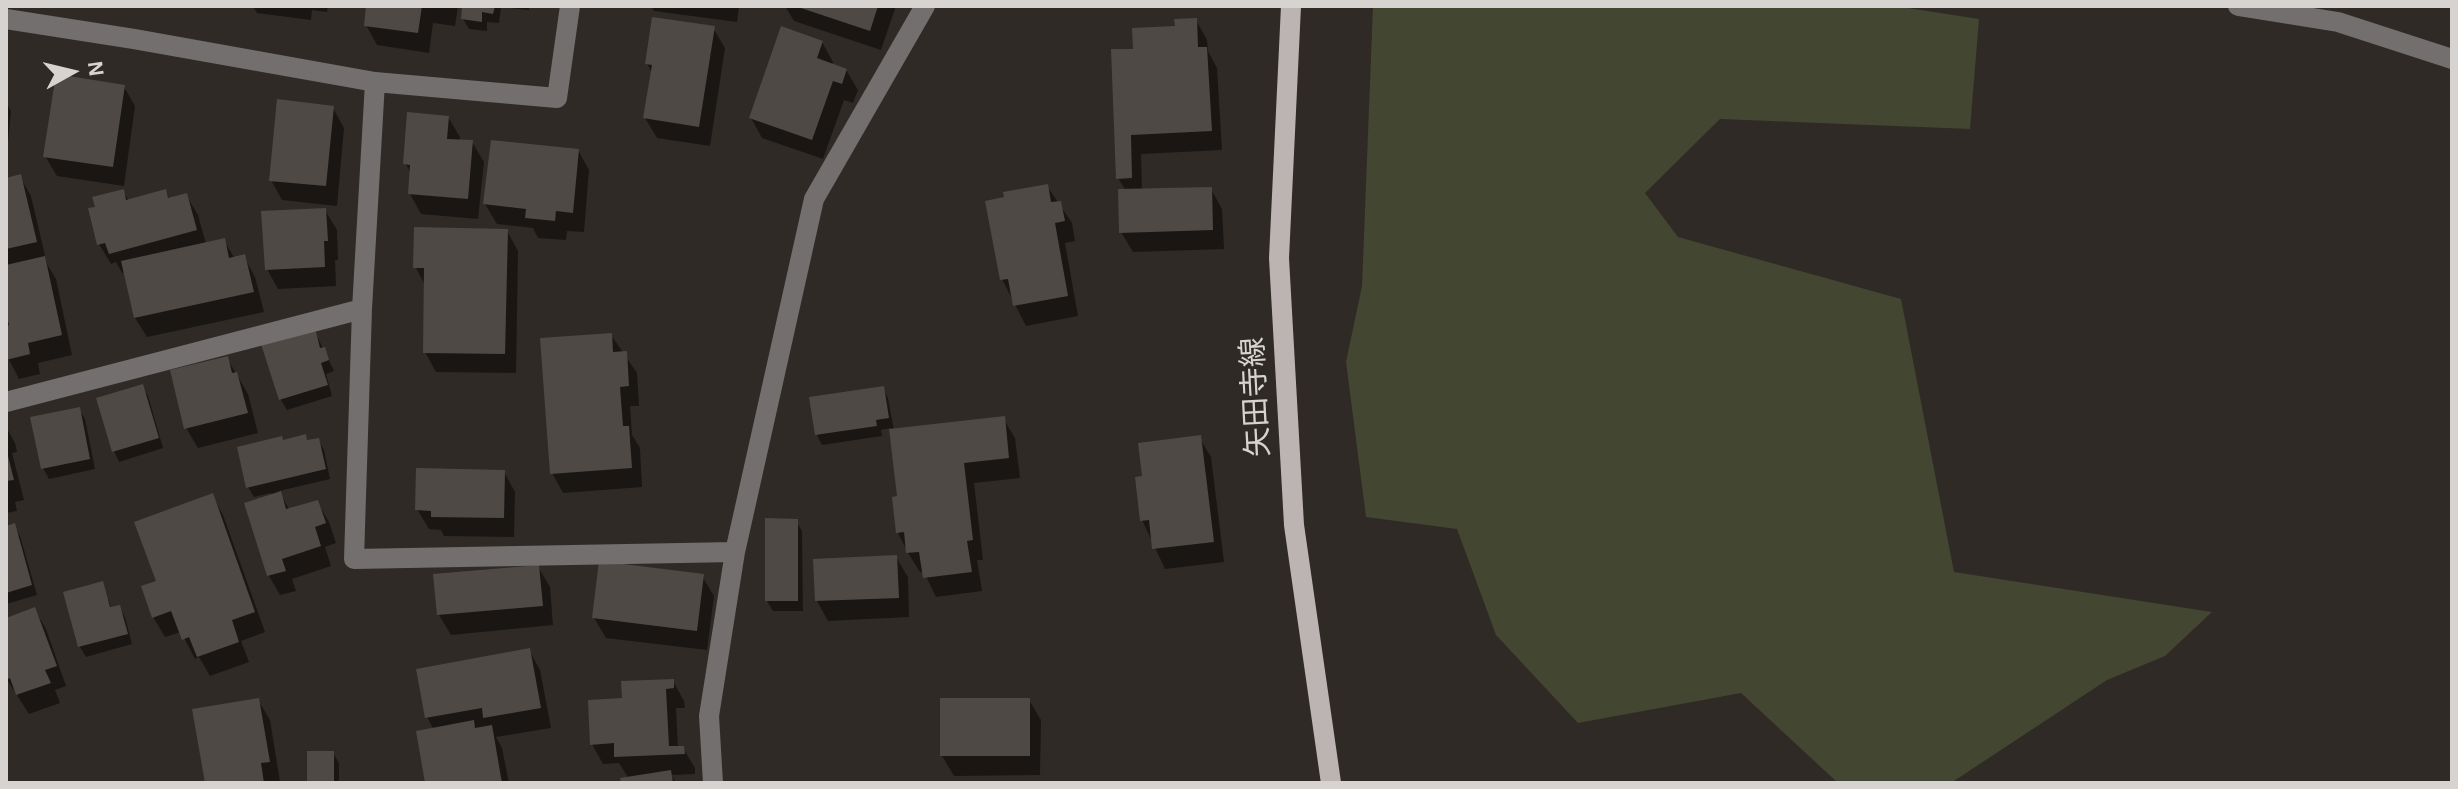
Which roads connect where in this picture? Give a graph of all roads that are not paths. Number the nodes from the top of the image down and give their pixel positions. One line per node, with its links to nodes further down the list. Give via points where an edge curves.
1 (570, 6): 7 (street, via 557,98)
2 (925, 6): 10 (street, via 814,199)
3 (1291, 6): 12 (main road, 矢田寺線, via 1279,258 1294,525)
4 (2238, 6): 6 (street, via 2338,22)
5 (6, 19): 7 (street)
6 (2452, 59)
7 (375, 82): 8 (street)
8 (362, 309): 9 (street); 10 (street, via 354,559)
9 (6, 402)
10 (735, 552): 11 (street, via 709,716)
11 (713, 783)
12 (1331, 783)

